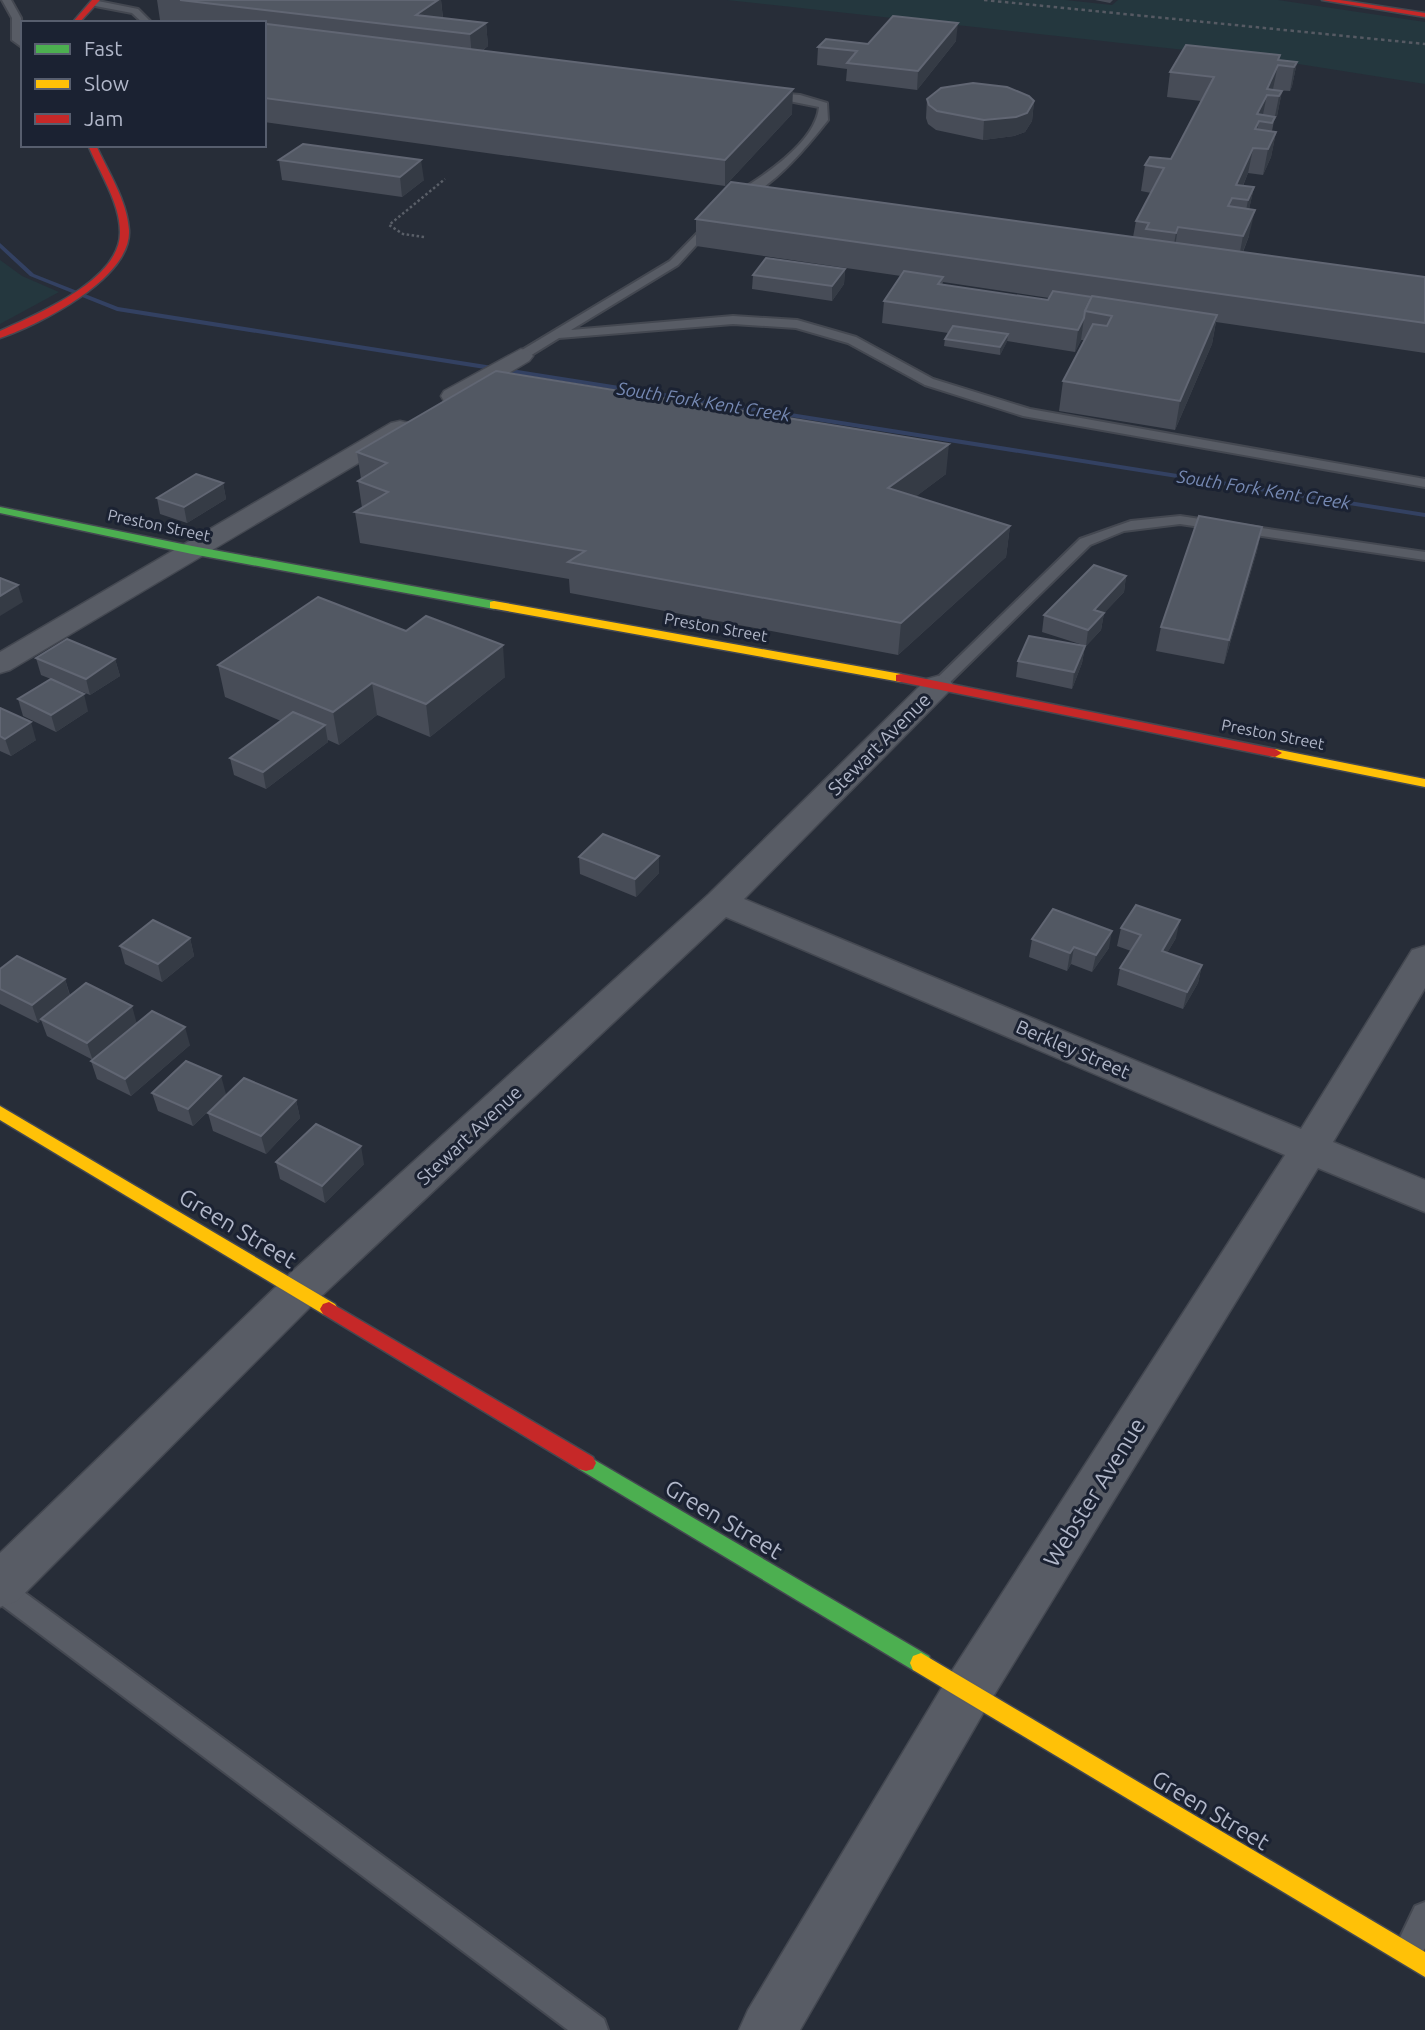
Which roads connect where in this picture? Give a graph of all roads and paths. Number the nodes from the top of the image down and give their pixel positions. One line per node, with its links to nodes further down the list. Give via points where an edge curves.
1 (6, 0): 7 (lane, via 16,11 16,40)
2 (1326, 0): 4 (street)
3 (94, 1): 5 (street); 6 (lane, via 135,10)
4 (1425, 15)
5 (77, 21)
6 (146, 21)
7 (21, 44)
8 (759, 93): 11 (lane, via 813,100 824,105 826,112 779,171)
9 (93, 147): 14 (street, via 125,233 122,253 104,275)
10 (445, 179): 13 (path, via 389,225 403,234)
11 (730, 202): 12 (lane); 15 (lane, via 674,263)
12 (744, 204)
13 (424, 237)
14 (0, 335)
15 (557, 335): 16 (lane); 17 (lane, via 733,320 797,324 852,340 929,382 1028,413)
16 (521, 356): 19 (street)
17 (1425, 483)
18 (0, 510): 19 (street, Preston Street)
19 (192, 551): 21 (street); 22 (street, Preston Street)
20 (1425, 556): 22 (lane, via 1180,520 1111,528 1086,542)
21 (0, 664)
22 (938, 685): 23 (street, Preston Street); 24 (street, Stewart Avenue)
23 (1425, 783)
24 (721, 902): 27 (street, Berkley Street); 29 (street, Stewart Avenue)
25 (1425, 958): 27 (street, Webster Avenue)
26 (0, 1112): 29 (street, Green Street)
27 (1310, 1148): 28 (street, Berkley Street); 31 (street, Webster Avenue)
28 (1425, 1197)
29 (299, 1291): 30 (street, Stewart Avenue); 31 (street, Green Street)
30 (0, 1587): 34 (lane)
31 (968, 1691): 33 (street, Green Street); 35 (street, Webster Avenue)
32 (1425, 1916): 33 (lane)
33 (1416, 1960)
34 (593, 2030)
35 (768, 2030)

